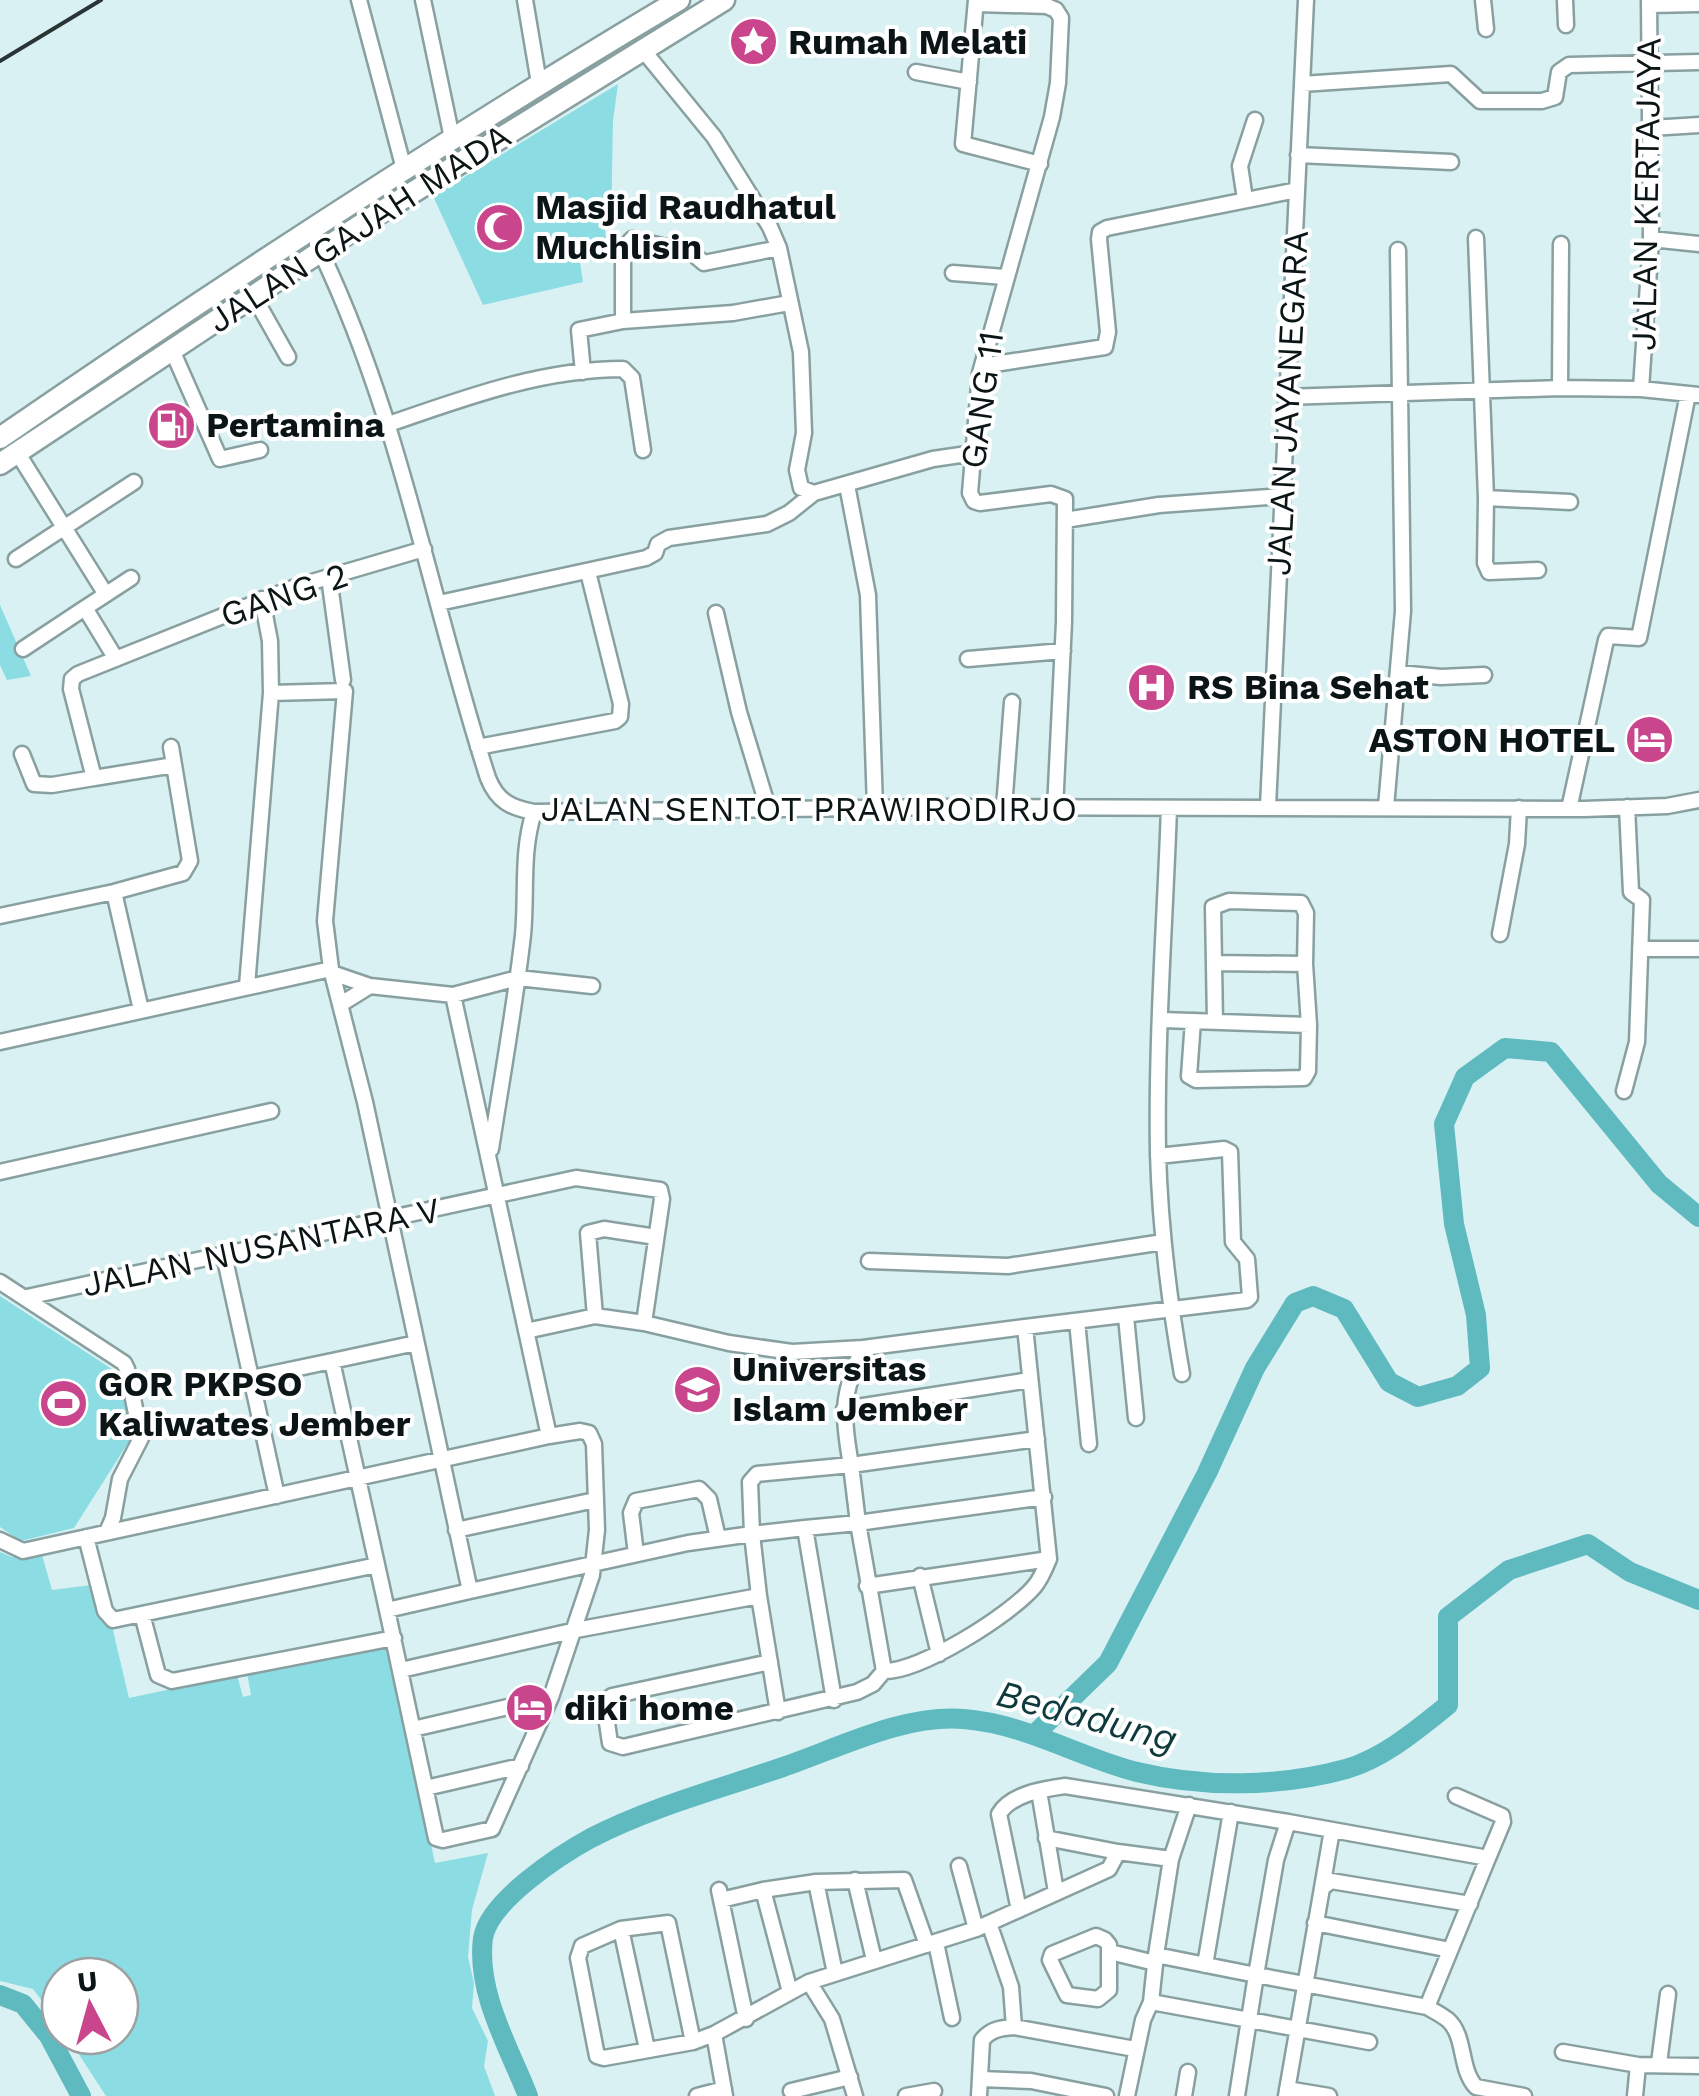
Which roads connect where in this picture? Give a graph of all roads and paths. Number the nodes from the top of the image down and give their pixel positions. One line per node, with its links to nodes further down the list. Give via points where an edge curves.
1 (359, 0): 28 (street)
2 (423, 0): 24 (street)
3 (525, 0): 19 (street)
4 (679, 0): 19 (highway, JALAN GAJAH MADA)
5 (724, 0): 14 (highway, JALAN GAJAH MADA)
6 (1306, 0): 20 (street, JALAN JAYANEGARA)
7 (1483, 0): 13 (street)
8 (1565, 0): 12 (street)
9 (976, 2): 18 (street); 27 (street, GANG 11, via 1047,6 1060,18 1058,84)
10 (1649, 3): 11 (street); 16 (street, JALAN KERTAJAYA)
11 (1699, 4)
12 (1566, 24)
13 (1486, 29)
14 (642, 50): 36 (street, via 714,138); 38 (highway, JALAN GAJAH MADA)
15 (1699, 62): 16 (street)
16 (1650, 63): 20 (street, via 1564,67 1558,93 1542,101 1480,101 1451,74); 23 (street, JALAN KERTAJAYA)
17 (916, 72): 18 (street)
18 (969, 82): 27 (street, via 964,145)
19 (539, 83): 24 (highway, JALAN GAJAH MADA)
20 (1302, 84): 25 (street, JALAN JAYANEGARA)
21 (1254, 120): 30 (street, via 1240,166)
22 (1699, 125): 23 (street)
23 (1651, 128): 33 (street, JALAN KERTAJAYA)
24 (452, 138): 28 (highway, JALAN GAJAH MADA)
25 (1298, 155): 26 (street); 29 (street, JALAN JAYANEGARA)
26 (1451, 162)
27 (1040, 164): 40 (street, GANG 11)
28 (404, 170): 31 (highway, JALAN GAJAH MADA)
29 (1298, 190): 30 (street); 53 (street, JALAN JAYANEGARA)
30 (1245, 200): 46 (street, via 1106,228 1099,239 1105,347)
31 (310, 232): 38 (street, JALAN SENTOT PRAWIRODIRJO); 55 (highway, JALAN GAJAH MADA)
32 (1476, 238): 50 (street)
33 (1651, 239): 35 (street); 49 (street, JALAN KERTAJAYA)
34 (1561, 244): 48 (street)
35 (1699, 244)
36 (779, 248): 42 (street); 43 (street, via 706,263 692,253 632,239 623,249)
37 (1398, 250): 51 (street)
38 (321, 251): 41 (highway, JALAN GAJAH MADA); 54 (street, JALAN SENTOT PRAWIRODIRJO)
39 (953, 274): 40 (street)
40 (1005, 277): 46 (street, GANG 11)
41 (253, 295): 44 (highway, JALAN GAJAH MADA); 45 (street)
42 (790, 302): 43 (street); 62 (street, via 801,352 804,434 798,470 801,488)
43 (623, 321): 47 (street, via 579,330)
44 (172, 350): 56 (street, via 220,459); 59 (highway, JALAN GAJAH MADA)
45 (288, 357)
46 (982, 366): 58 (street, GANG 11)
47 (583, 372): 54 (street, via 488,390); 57 (street, via 630,374)
48 (1560, 388): 49 (street); 50 (street)
49 (1641, 389): 52 (street)
50 (1480, 391): 51 (street); 64 (street)
51 (1399, 393): 53 (street); 83 (street)
52 (1693, 394): 103 (street, via 1639,638 1606,640)
53 (1285, 397): 63 (street, JALAN JAYANEGARA)
54 (389, 424): 68 (street, JALAN SENTOT PRAWIRODIRJO)
55 (0, 438)
56 (260, 450)
57 (643, 450)
58 (974, 454): 61 (street); 66 (street, GANG 11, via 974,501 1051,494 1065,500)
59 (9, 458): 67 (street)
60 (134, 482): 67 (street)
61 (847, 485): 62 (street); 95 (street, via 868,596)
62 (814, 493): 71 (street, via 767,524 669,538 646,558)
63 (1282, 496): 66 (street); 94 (street, JALAN JAYANEGARA)
64 (1486, 498): 65 (street); 70 (street, via 1484,563 1490,572)
65 (1570, 502)
66 (1065, 520): 80 (street)
67 (66, 527): 69 (street); 74 (street)
68 (424, 548): 72 (street, GANG 2); 76 (street, JALAN SENTOT PRAWIRODIRJO)
69 (16, 560)
70 (1538, 570)
71 (588, 572): 76 (street); 88 (street, via 620,717)
72 (329, 577): 75 (street, GANG 2); 85 (street)
73 (131, 578): 74 (street)
74 (105, 593): 77 (street)
75 (262, 599): 81 (street, GANG 2); 86 (street)
76 (439, 603): 88 (street, JALAN SENTOT PRAWIRODIRJO)
77 (85, 608): 79 (street); 81 (street)
78 (716, 613): 104 (street)
79 (23, 649)
80 (1063, 652): 82 (street); 102 (street)
81 (116, 659): 92 (street, GANG 2, via 70,683)
82 (968, 659)
83 (1399, 672): 84 (street); 98 (street)
84 (1484, 675)
85 (344, 680)
86 (271, 692): 114 (street, via 345,691 324,921); 116 (street)
87 (1012, 702): 96 (street)
88 (478, 746): 101 (street, JALAN SENTOT PRAWIRODIRJO, via 492,788)
89 (171, 747): 91 (street)
90 (22, 754): 92 (street, via 34,784)
91 (174, 765): 92 (street); 107 (street, via 188,868)
92 (94, 778)
93 (1699, 800): 100 (street, JALAN SENTOT PRAWIRODIRJO)
94 (1268, 807): 97 (street, JALAN SENTOT PRAWIRODIRJO); 98 (street, JALAN SENTOT PRAWIRODIRJO)
95 (875, 808): 96 (street, JALAN SENTOT PRAWIRODIRJO); 104 (street, JALAN SENTOT PRAWIRODIRJO)
96 (1004, 808): 102 (street, JALAN SENTOT PRAWIRODIRJO)
97 (1169, 808): 102 (street, JALAN SENTOT PRAWIRODIRJO); 122 (street)
98 (1386, 808): 99 (street, JALAN SENTOT PRAWIRODIRJO)
99 (1519, 808): 103 (street, JALAN SENTOT PRAWIRODIRJO); 109 (street)
100 (1627, 808): 103 (street, JALAN SENTOT PRAWIRODIRJO); 110 (street, via 1631,892 1642,900)
101 (516, 809): 105 (street, JALAN SENTOT PRAWIRODIRJO); 106 (street)
102 (1055, 809)
103 (1569, 809)
104 (769, 811): 105 (street, JALAN SENTOT PRAWIRODIRJO)
105 (534, 812): 106 (street)
106 (526, 837): 115 (street)
107 (114, 892): 108 (street); 121 (street)
108 (0, 916)
109 (1500, 934)
110 (1640, 949): 111 (street); 127 (street, via 1636,1042)
111 (1699, 949)
112 (1214, 963): 113 (street); 113 (street, via 1213,907 1297,901 1306,913); 124 (street)
113 (1305, 964): 125 (street)
114 (332, 971): 116 (street); 117 (street); 120 (street)
115 (518, 978): 118 (street); 119 (street); 130 (street)
116 (247, 986): 121 (street)
117 (370, 986): 119 (street); 120 (street)
118 (592, 986)
119 (453, 996): 130 (street)
120 (341, 1004): 133 (street)
121 (141, 1010): 126 (street)
122 (1162, 1020): 123 (street); 129 (street)
123 (1193, 1021): 124 (street); 125 (street, via 1189,1076 1196,1080 1304,1078)
124 (1215, 1022): 125 (street)
125 (1309, 1025)
126 (0, 1042)
127 (1624, 1091)
128 (270, 1111): 131 (street)
129 (1158, 1156): 135 (street); 140 (street, via 1230,1152 1233,1242 1246,1259 1250,1294 1247,1300)
130 (489, 1159): 132 (street)
131 (0, 1172)
132 (495, 1196): 133 (street, JALAN NUSANTARA V); 134 (street, JALAN NUSANTARA V, via 576,1178 656,1189 662,1198); 146 (street)
133 (389, 1220): 136 (street, JALAN NUSANTARA V); 147 (street)
134 (656, 1236): 141 (street, via 588,1233); 144 (street)
135 (1163, 1242): 137 (street, via 1008,1266); 140 (street)
136 (224, 1255): 139 (street, JALAN NUSANTARA V); 151 (street)
137 (868, 1261)
138 (2, 1277): 139 (street)
139 (28, 1297): 167 (street, via 128,1369 141,1438 123,1471)
140 (1171, 1310): 142 (street); 150 (street)
141 (595, 1316): 144 (street); 146 (street)
142 (1126, 1316): 143 (street); 154 (street)
143 (1078, 1321): 145 (street); 157 (street)
144 (644, 1323): 148 (street, via 792,1352)
145 (1025, 1327): 148 (street); 152 (street)
146 (526, 1331): 155 (street)
147 (416, 1343): 149 (street); 158 (street)
148 (864, 1348): 153 (street, via 847,1382)
149 (332, 1360): 151 (street); 160 (street)
150 (1182, 1374)
151 (250, 1378): 161 (street)
152 (1030, 1380): 153 (street); 156 (street)
153 (844, 1408): 159 (street)
154 (1136, 1418)
155 (549, 1436): 158 (street); 163 (street, via 589,1433)
156 (1037, 1439): 159 (street); 162 (street)
157 (1090, 1444)
158 (442, 1461): 160 (street); 166 (street)
159 (850, 1466): 164 (street); 168 (street, via 750,1478)
160 (358, 1479): 161 (street); 174 (street)
161 (276, 1496): 167 (street)
162 (1044, 1496): 164 (street); 173 (street)
163 (595, 1500): 166 (street); 175 (street)
164 (858, 1523): 165 (street); 177 (street)
165 (805, 1528): 168 (street); 189 (street)
166 (456, 1530): 178 (street)
167 (107, 1532): 169 (street)
168 (752, 1534): 170 (street); 179 (street)
169 (86, 1537): 171 (street, via 23,1552); 181 (street, via 107,1616)
170 (718, 1538): 172 (street); 172 (street, via 709,1499 699,1489 636,1501 630,1513)
171 (0, 1540)
172 (636, 1554): 175 (street)
173 (1049, 1559): 176 (street); 184 (street, via 1022,1599)
174 (377, 1565): 180 (street); 181 (street)
175 (594, 1566): 178 (street); 182 (street)
176 (920, 1576): 177 (street); 184 (street)
177 (867, 1586): 187 (street)
178 (470, 1591): 180 (street)
179 (759, 1596): 182 (street); 185 (street)
180 (388, 1610): 183 (street)
181 (142, 1614): 183 (street, via 158,1675 172,1681)
182 (576, 1630): 186 (street); 188 (street)
183 (394, 1638): 186 (street)
184 (940, 1654): 187 (street, via 909,1669)
185 (770, 1662): 190 (street); 190 (street, via 612,1696 604,1703 607,1725 612,1746 623,1747)
186 (401, 1670): 191 (street)
187 (884, 1671): 189 (street, via 873,1684)
188 (552, 1697): 191 (street); 192 (street)
189 (834, 1700): 190 (street)
190 (778, 1712)
191 (413, 1730): 193 (street)
192 (521, 1766): 193 (street); 193 (street, via 495,1825 485,1832 439,1840)
193 (426, 1788)
194 (1038, 1791): 196 (street, via 1065,1786); 200 (street); 211 (street, via 998,1814)
195 (1456, 1796): 202 (street, via 1502,1816)
196 (1190, 1805): 197 (street); 203 (street)
197 (1231, 1812): 198 (street); 220 (street)
198 (1288, 1822): 199 (street); 222 (street)
199 (1332, 1830): 202 (street); 207 (street)
200 (1046, 1838): 201 (street); 209 (street)
201 (1118, 1852): 203 (street); 209 (street, via 1109,1869)
202 (1488, 1858): 210 (street)
203 (1171, 1859): 218 (street)
204 (960, 1866): 213 (street)
205 (855, 1880): 206 (street); 215 (street, via 906,1882); 219 (street)
206 (816, 1882): 208 (street); 221 (street)
207 (1322, 1888): 210 (street, via 1331,1881); 212 (street)
208 (763, 1890): 225 (street); 230 (street, via 720,1895)
209 (1056, 1892): 211 (street)
210 (1470, 1904): 216 (street)
211 (1018, 1910): 213 (street)
212 (1315, 1924): 216 (street); 224 (street)
213 (982, 1926): 215 (street); 232 (street, via 1011,1987)
214 (621, 1929): 235 (street, via 664,1921 670,1926); 237 (street); 237 (street, via 585,1943 578,1953 597,2056)
215 (931, 1944): 219 (street); 229 (street)
216 (1450, 1950): 228 (street)
217 (1110, 1952): 217 (street, via 1104,1996 1065,1993 1050,1960 1054,1952 1096,1936); 218 (street)
218 (1155, 1959): 220 (street); 227 (street)
219 (874, 1960): 221 (street)
220 (1205, 1966): 222 (street)
221 (834, 1972): 223 (street)
222 (1256, 1975): 224 (street); 231 (street)
223 (809, 1982): 225 (street); 244 (street, via 832,2019)
224 (1303, 1986): 228 (street); 233 (street)
225 (790, 1992): 230 (street)
226 (1668, 1994): 240 (street)
227 (1151, 2002): 231 (street); 238 (street)
228 (1427, 2007): 259 (street, via 1450,2021 1476,2087)
229 (952, 2018)
230 (746, 2019): 234 (street)
231 (1250, 2022): 233 (street); 257 (street)
232 (1014, 2027): 238 (street); 245 (street, via 998,2028 982,2040)
233 (1296, 2030): 236 (street); 249 (street)
234 (714, 2034): 235 (street); 247 (street)
235 (693, 2042): 237 (street)
236 (1369, 2042)
237 (647, 2049)
238 (1135, 2049): 255 (street)
239 (1563, 2052): 241 (street)
240 (1658, 2063): 241 (street); 242 (street)
241 (1638, 2065): 260 (street)
242 (1699, 2066)
243 (1188, 2072): 256 (street)
244 (850, 2078): 246 (street); 251 (street)
245 (981, 2079): 253 (street); 254 (street)
246 (792, 2090)
247 (724, 2092): 250 (street)
248 (934, 2092): 252 (street)
249 (1286, 2093): 258 (street)
250 (697, 2096)
251 (855, 2096)
252 (906, 2096)
253 (979, 2096)
254 (1106, 2096)
255 (1127, 2096)
256 (1184, 2096)
257 (1237, 2096)
258 (1329, 2096)
259 (1524, 2096)
260 (1636, 2096)

